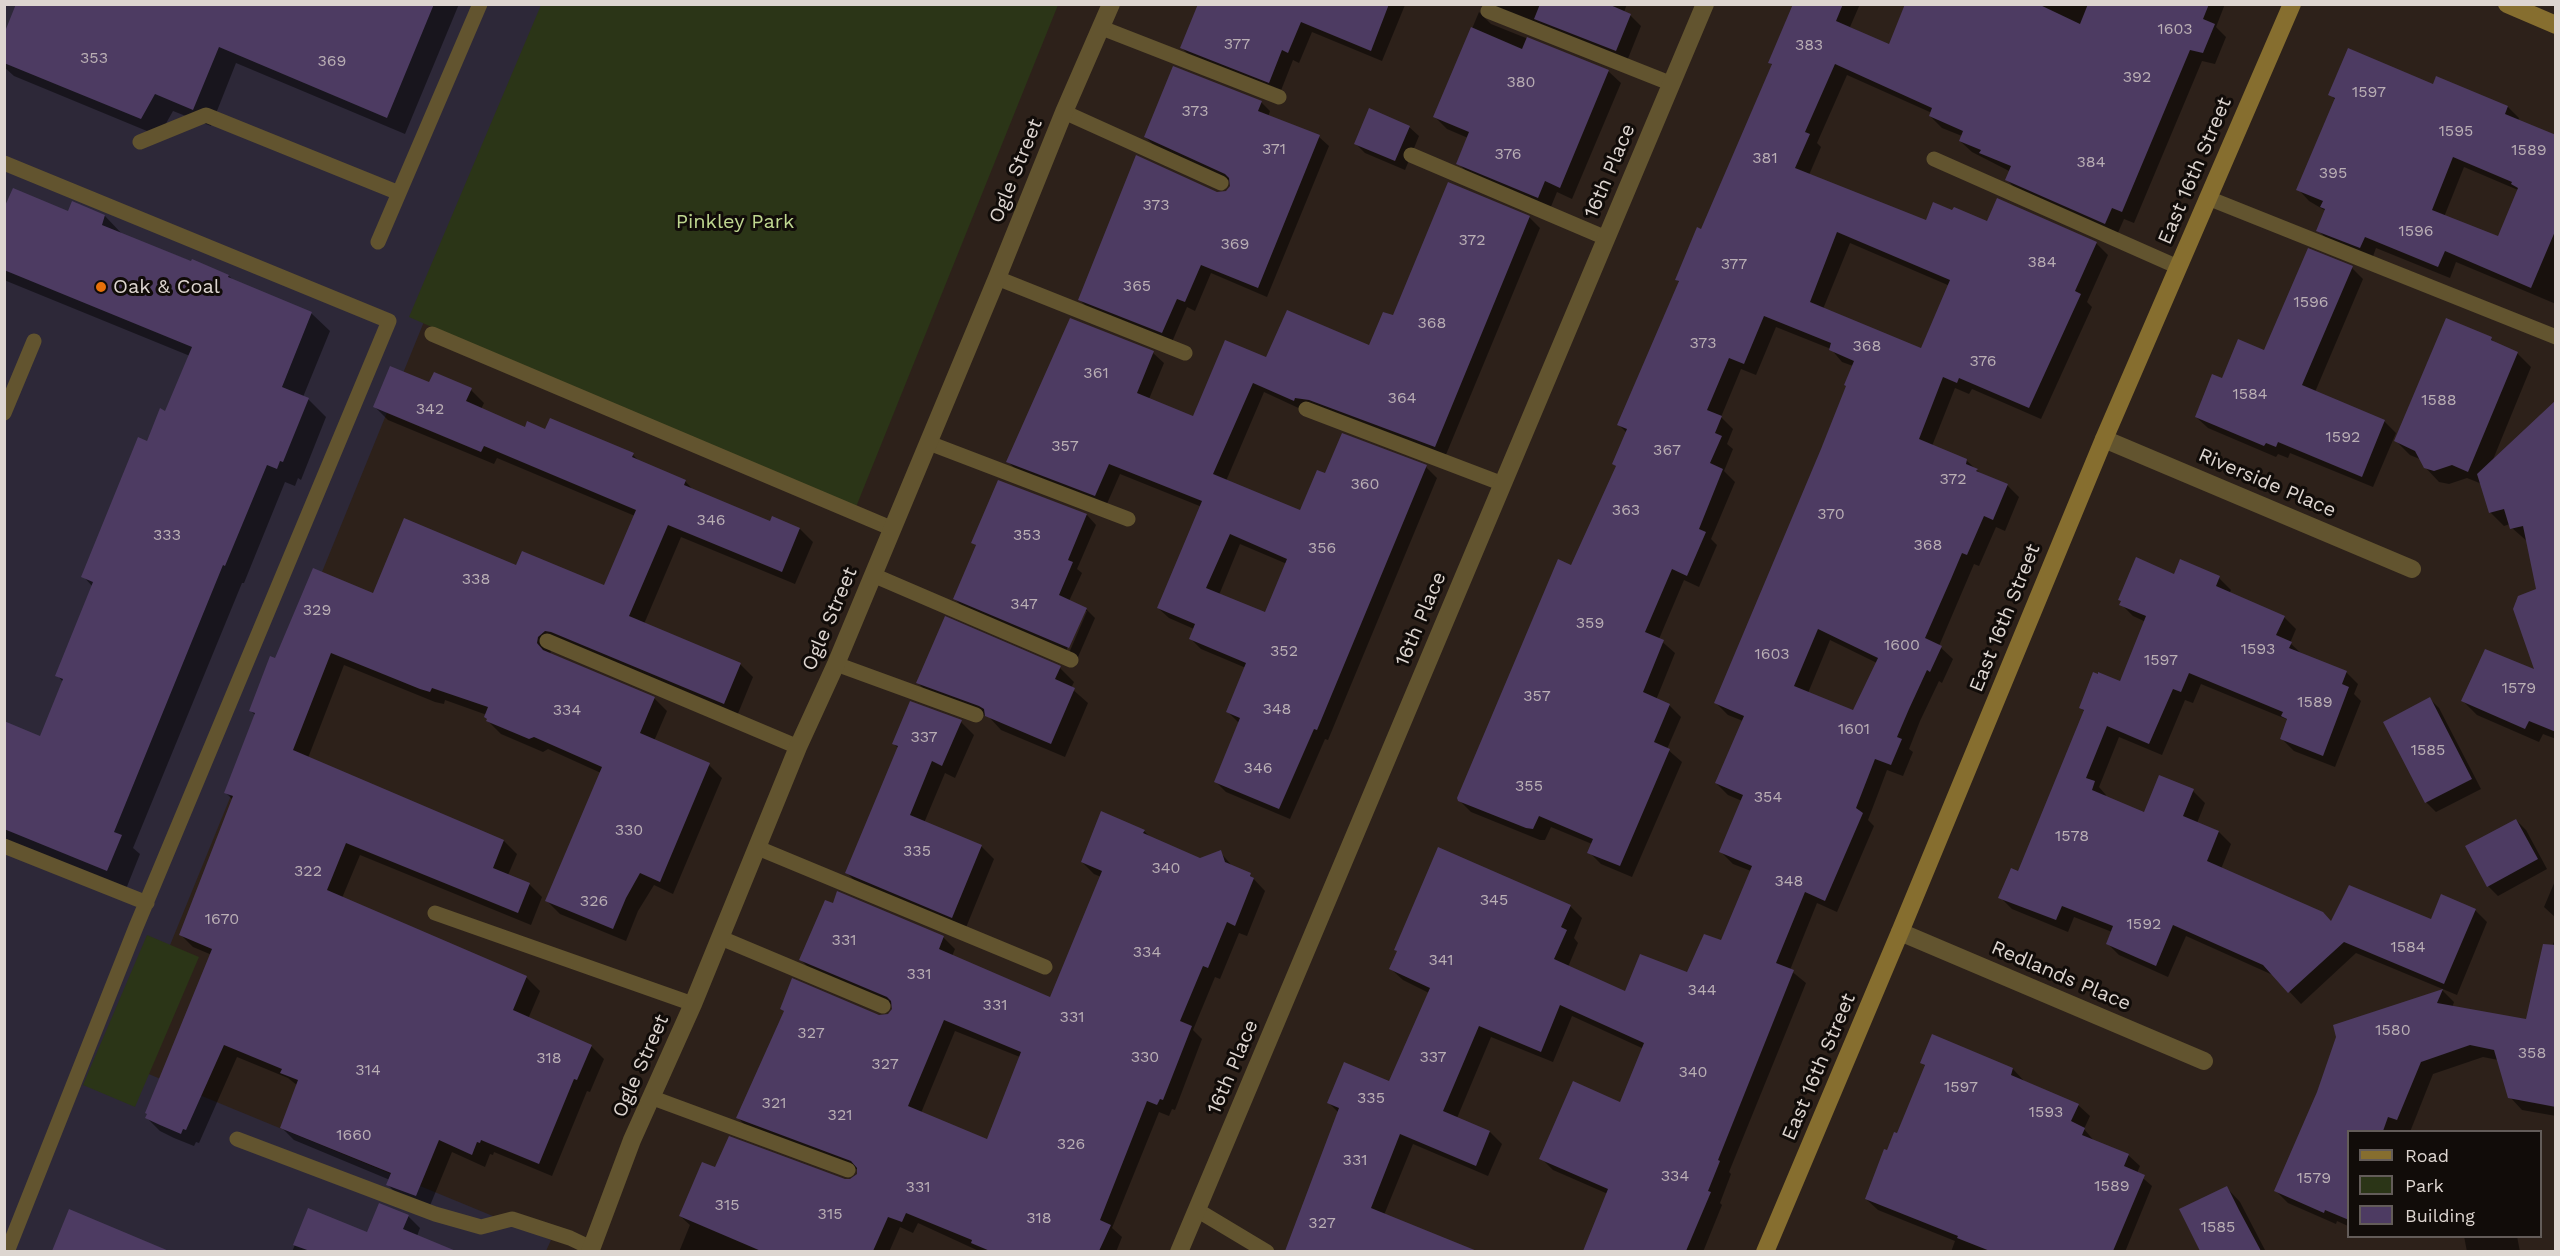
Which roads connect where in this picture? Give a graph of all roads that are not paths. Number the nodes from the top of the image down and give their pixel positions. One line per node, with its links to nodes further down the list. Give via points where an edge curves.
1 (480, 4): 17 (lane)
2 (1112, 4): 8 (street, Ogle Street)
3 (1705, 4): 9 (street, 16th Place)
4 (2292, 4): 18 (street, East 16th Street)
5 (2507, 4): 7 (street)
6 (1488, 11): 9 (lane)
7 (2556, 25)
8 (1102, 28): 10 (lane); 11 (street, Ogle Street)
9 (1672, 84): 19 (street, 16th Place)
10 (1279, 97)
11 (1064, 112): 16 (lane); 22 (street, Ogle Street)
12 (140, 142): 17 (lane, via 206,115)
13 (1411, 155): 19 (lane)
14 (1934, 159): 21 (lane)
15 (4, 163): 43 (lane, via 388,321)
16 (1221, 183)
17 (399, 193): 20 (lane)
18 (2208, 198): 21 (street, East 16th Street); 24 (lane)
19 (1606, 238): 31 (street, 16th Place)
20 (378, 242)
21 (2178, 267): 29 (street, East 16th Street)
22 (998, 278): 26 (lane); 30 (street, Ogle Street)
23 (432, 334): 33 (lane)
24 (2556, 337)
25 (34, 341): 28 (lane)
26 (1185, 353)
27 (1306, 409): 31 (lane)
28 (4, 413)
29 (2104, 439): 34 (street, Riverside Place); 45 (street, East 16th Street)
30 (928, 443): 32 (lane); 33 (street, Ogle Street)
31 (1503, 483): 54 (street, 16th Place)
32 (1128, 519)
33 (892, 529): 35 (street, Ogle Street)
34 (2412, 569)
35 (873, 575): 37 (lane); 38 (street, Ogle Street)
36 (547, 641): 40 (lane)
37 (1071, 660)
38 (836, 664): 39 (lane); 40 (street, Ogle Street)
39 (976, 715)
40 (798, 747): 42 (street, Ogle Street)
41 (4, 846): 43 (lane)
42 (758, 848): 46 (street, Ogle Street); 47 (lane)
43 (147, 903): 56 (lane)
44 (435, 913): 48 (lane)
45 (1900, 932): 50 (street, Redlands Place); 59 (street, East 16th Street)
46 (721, 938): 48 (street, Ogle Street); 49 (lane)
47 (1045, 967)
48 (693, 1004): 51 (street, Ogle Street)
49 (883, 1006)
50 (2204, 1061)
51 (653, 1098): 53 (lane); 55 (street, Ogle Street, via 632,1140)
52 (237, 1139): 55 (lane, via 435,1214 481,1227 512,1219 570,1238)
53 (849, 1170)
54 (1197, 1210): 57 (street, 16th Place); 58 (lane)
55 (590, 1250)
56 (7, 1251)
57 (1179, 1251)
58 (1267, 1251)
59 (1765, 1251)

